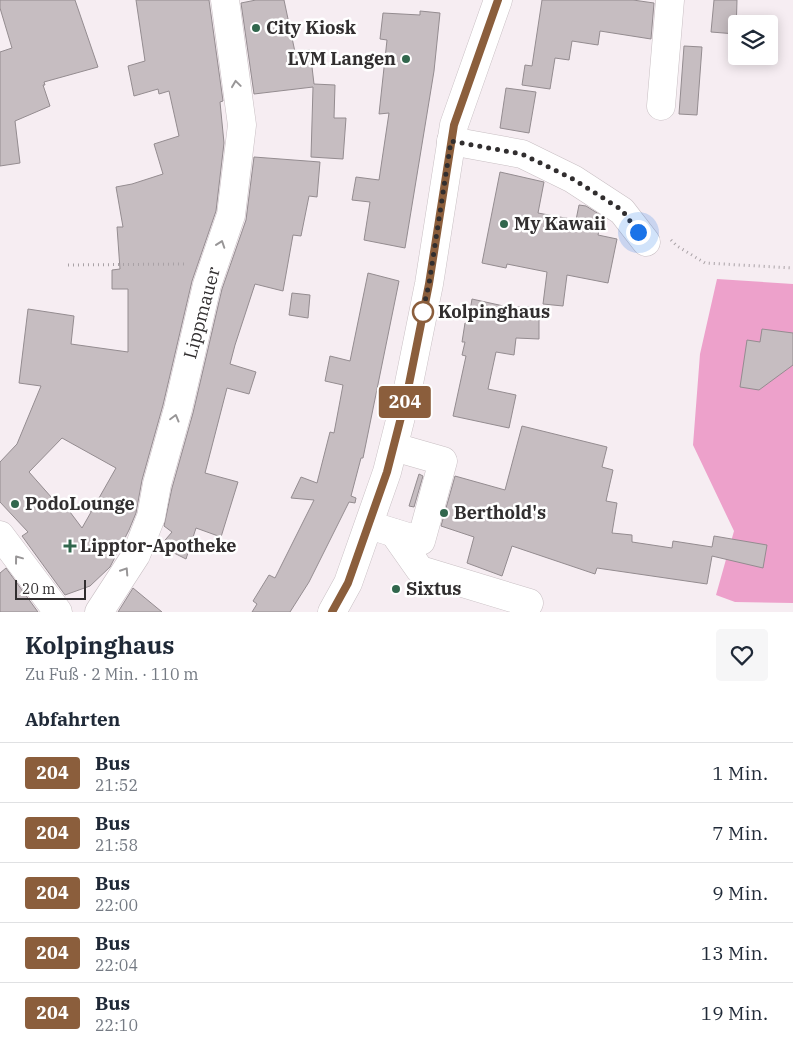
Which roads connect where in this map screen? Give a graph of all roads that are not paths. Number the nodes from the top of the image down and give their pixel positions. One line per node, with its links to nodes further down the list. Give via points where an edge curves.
1 (225, 0): 12 (street, Lippmauer, one-way to 1, via 136,555 151,517 207,285 231,215 242,125)
2 (498, 0): 5 (street)
3 (670, 0): 4 (street)
4 (661, 106)
5 (451, 141): 6 (street, via 522,154 573,179 622,210); 7 (street, via 429,284)
6 (646, 242)
7 (394, 447): 8 (street, via 387,472); 8 (street, via 443,461 420,541)
8 (381, 529): 10 (street, via 420,570); 13 (street)
9 (0, 535): 11 (street, one-way to 9)
10 (529, 602)
11 (58, 612)
12 (99, 612)
13 (332, 612)

